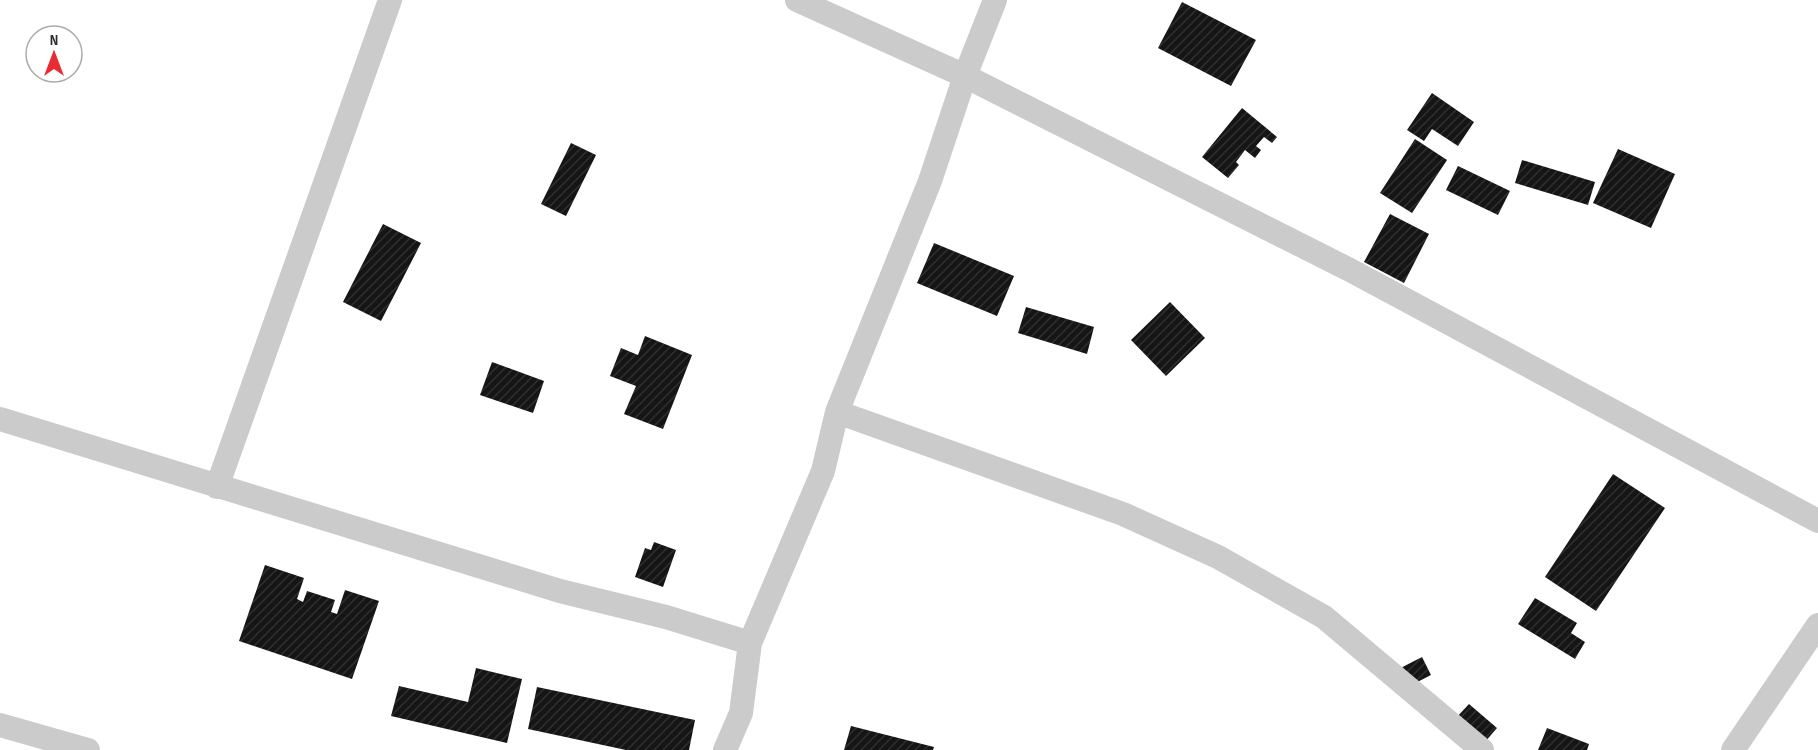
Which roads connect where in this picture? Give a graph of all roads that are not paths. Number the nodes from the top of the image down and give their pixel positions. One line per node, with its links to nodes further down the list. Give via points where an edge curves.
1 (390, 0): 7 (street)
2 (797, 0): 4 (street)
3 (995, 0): 4 (street)
4 (965, 76): 5 (street, via 930,181); 8 (street, via 1350,270)
5 (837, 412): 10 (street, via 823,471); 14 (street, via 1123,514 1218,557 1324,616)
6 (0, 419): 7 (street)
7 (217, 487): 10 (street)
8 (1818, 521)
9 (1818, 625): 15 (street)
10 (750, 644): 13 (street, via 741,713)
11 (0, 725): 12 (street)
12 (88, 750)
13 (725, 750)
14 (1482, 750)
15 (1733, 750)

